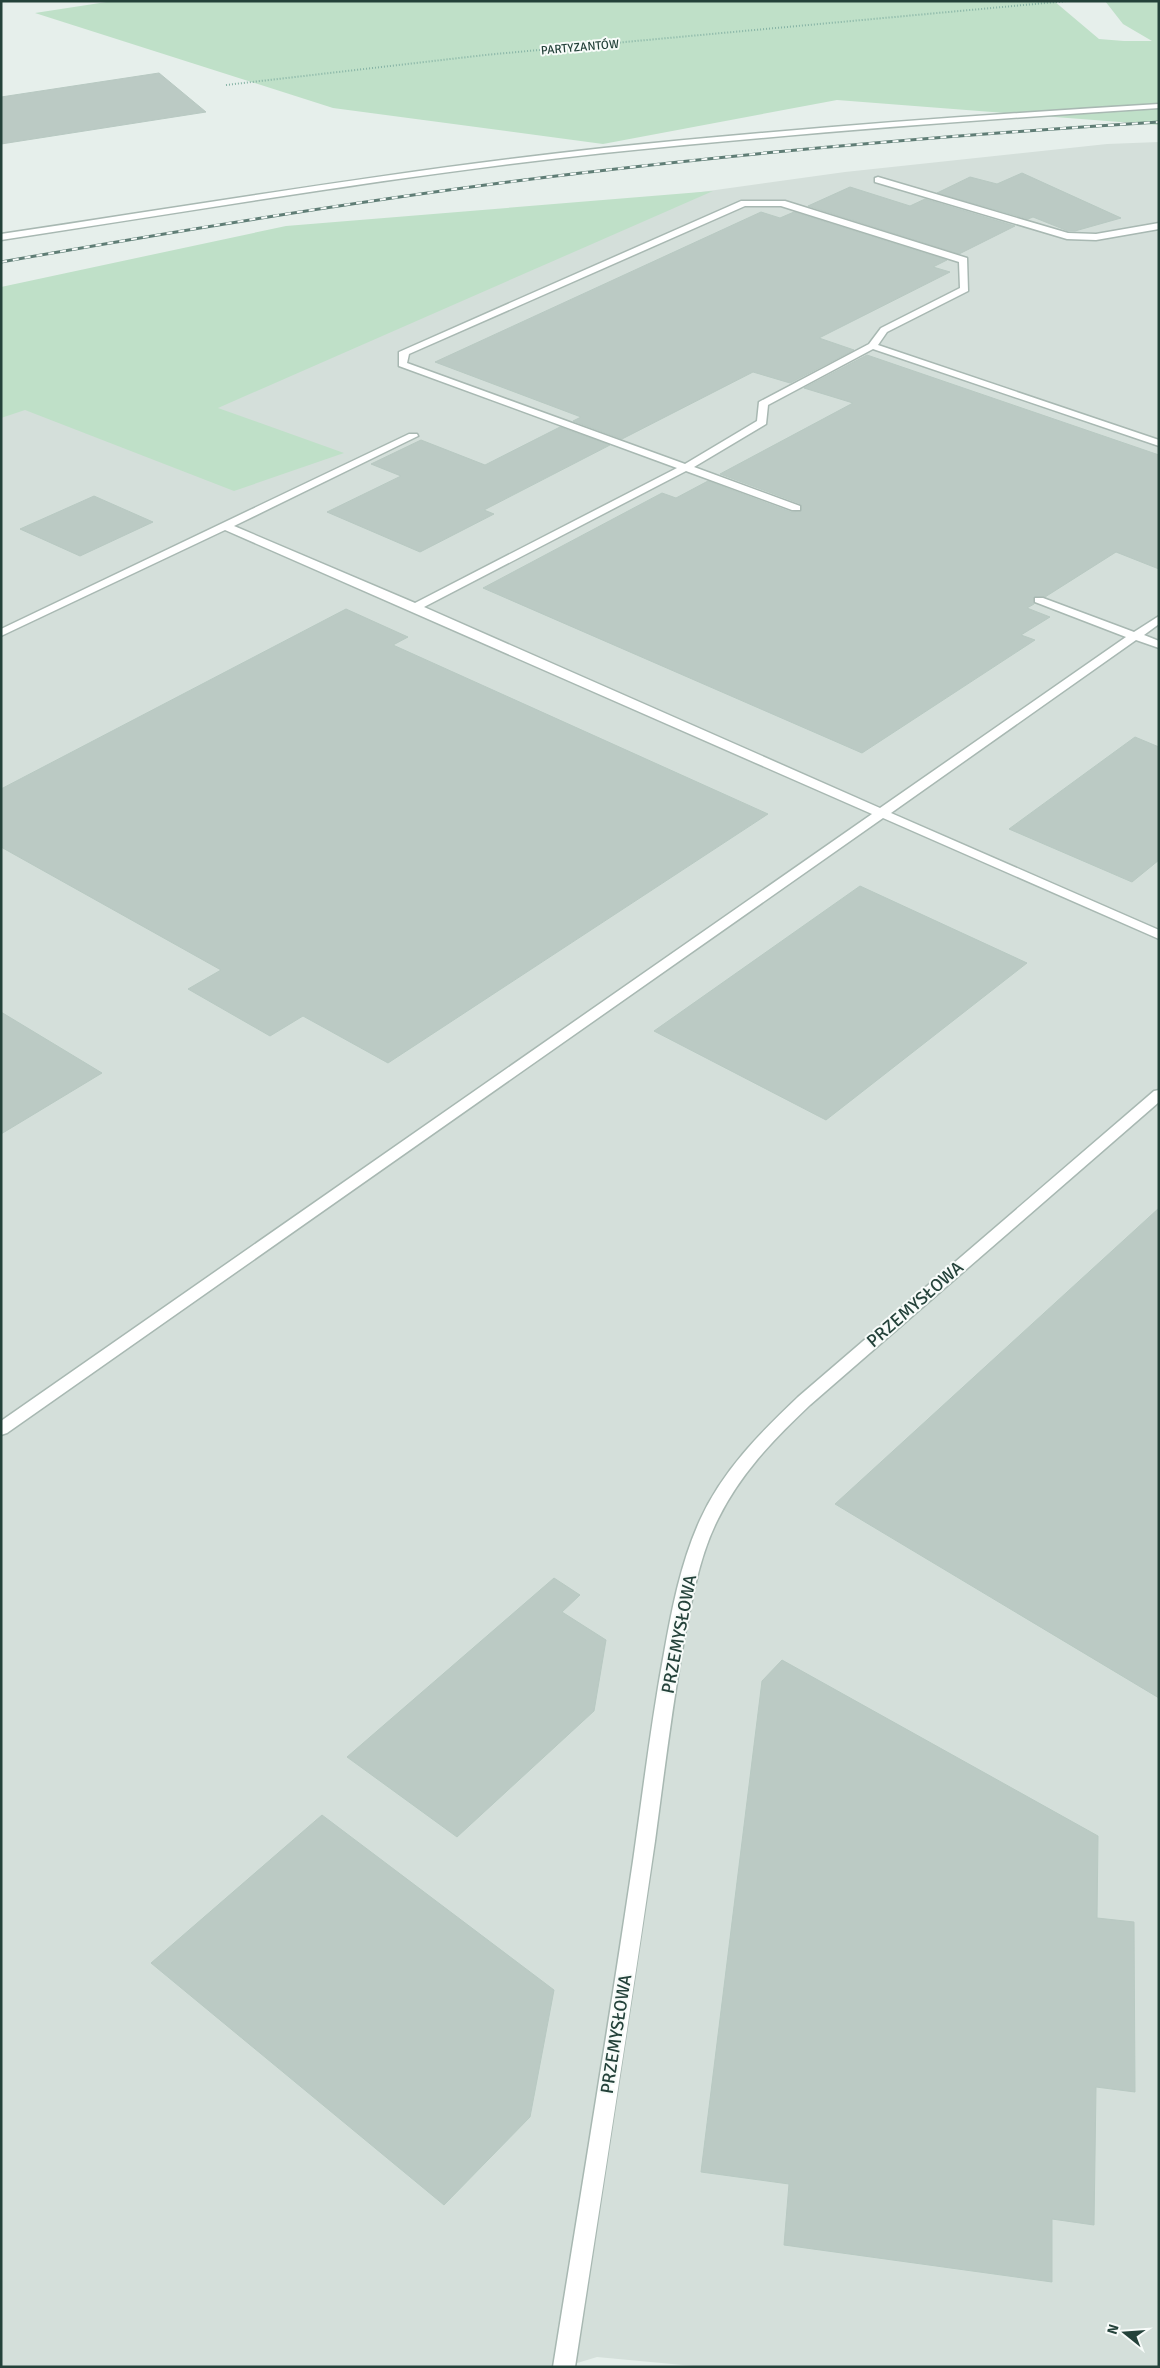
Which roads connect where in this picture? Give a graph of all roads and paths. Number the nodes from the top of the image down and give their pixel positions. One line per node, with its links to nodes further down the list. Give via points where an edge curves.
1 (1067, 1): 2 (path, PARTYZANTÓW, via 485,56)
2 (226, 85)
3 (1159, 106): 6 (street, via 908,122 603,151 415,174)
4 (878, 180): 5 (street, via 1066,236 1096,237)
5 (1159, 226)
6 (1, 237)
7 (872, 346): 9 (street); 10 (street, via 763,404 762,422); 10 (street, via 884,330 965,289 964,260 782,203 744,203 404,352 402,364)
8 (413, 436): 12 (street)
9 (1159, 443)
10 (687, 467): 11 (street); 14 (street)
11 (796, 508)
12 (225, 526): 14 (street); 16 (street)
13 (1039, 600): 17 (street)
14 (416, 607): 19 (street)
15 (1159, 619): 17 (street)
16 (1, 633)
17 (1135, 636): 18 (street); 19 (street)
18 (1159, 645)
19 (882, 815): 20 (street); 22 (street)
20 (1159, 935)
21 (1159, 1094): 23 (street, PRZEMYSŁOWA, via 797,1407 758,1445 709,1519 693,1562 670,1672)
22 (1, 1429)
23 (564, 2367)

